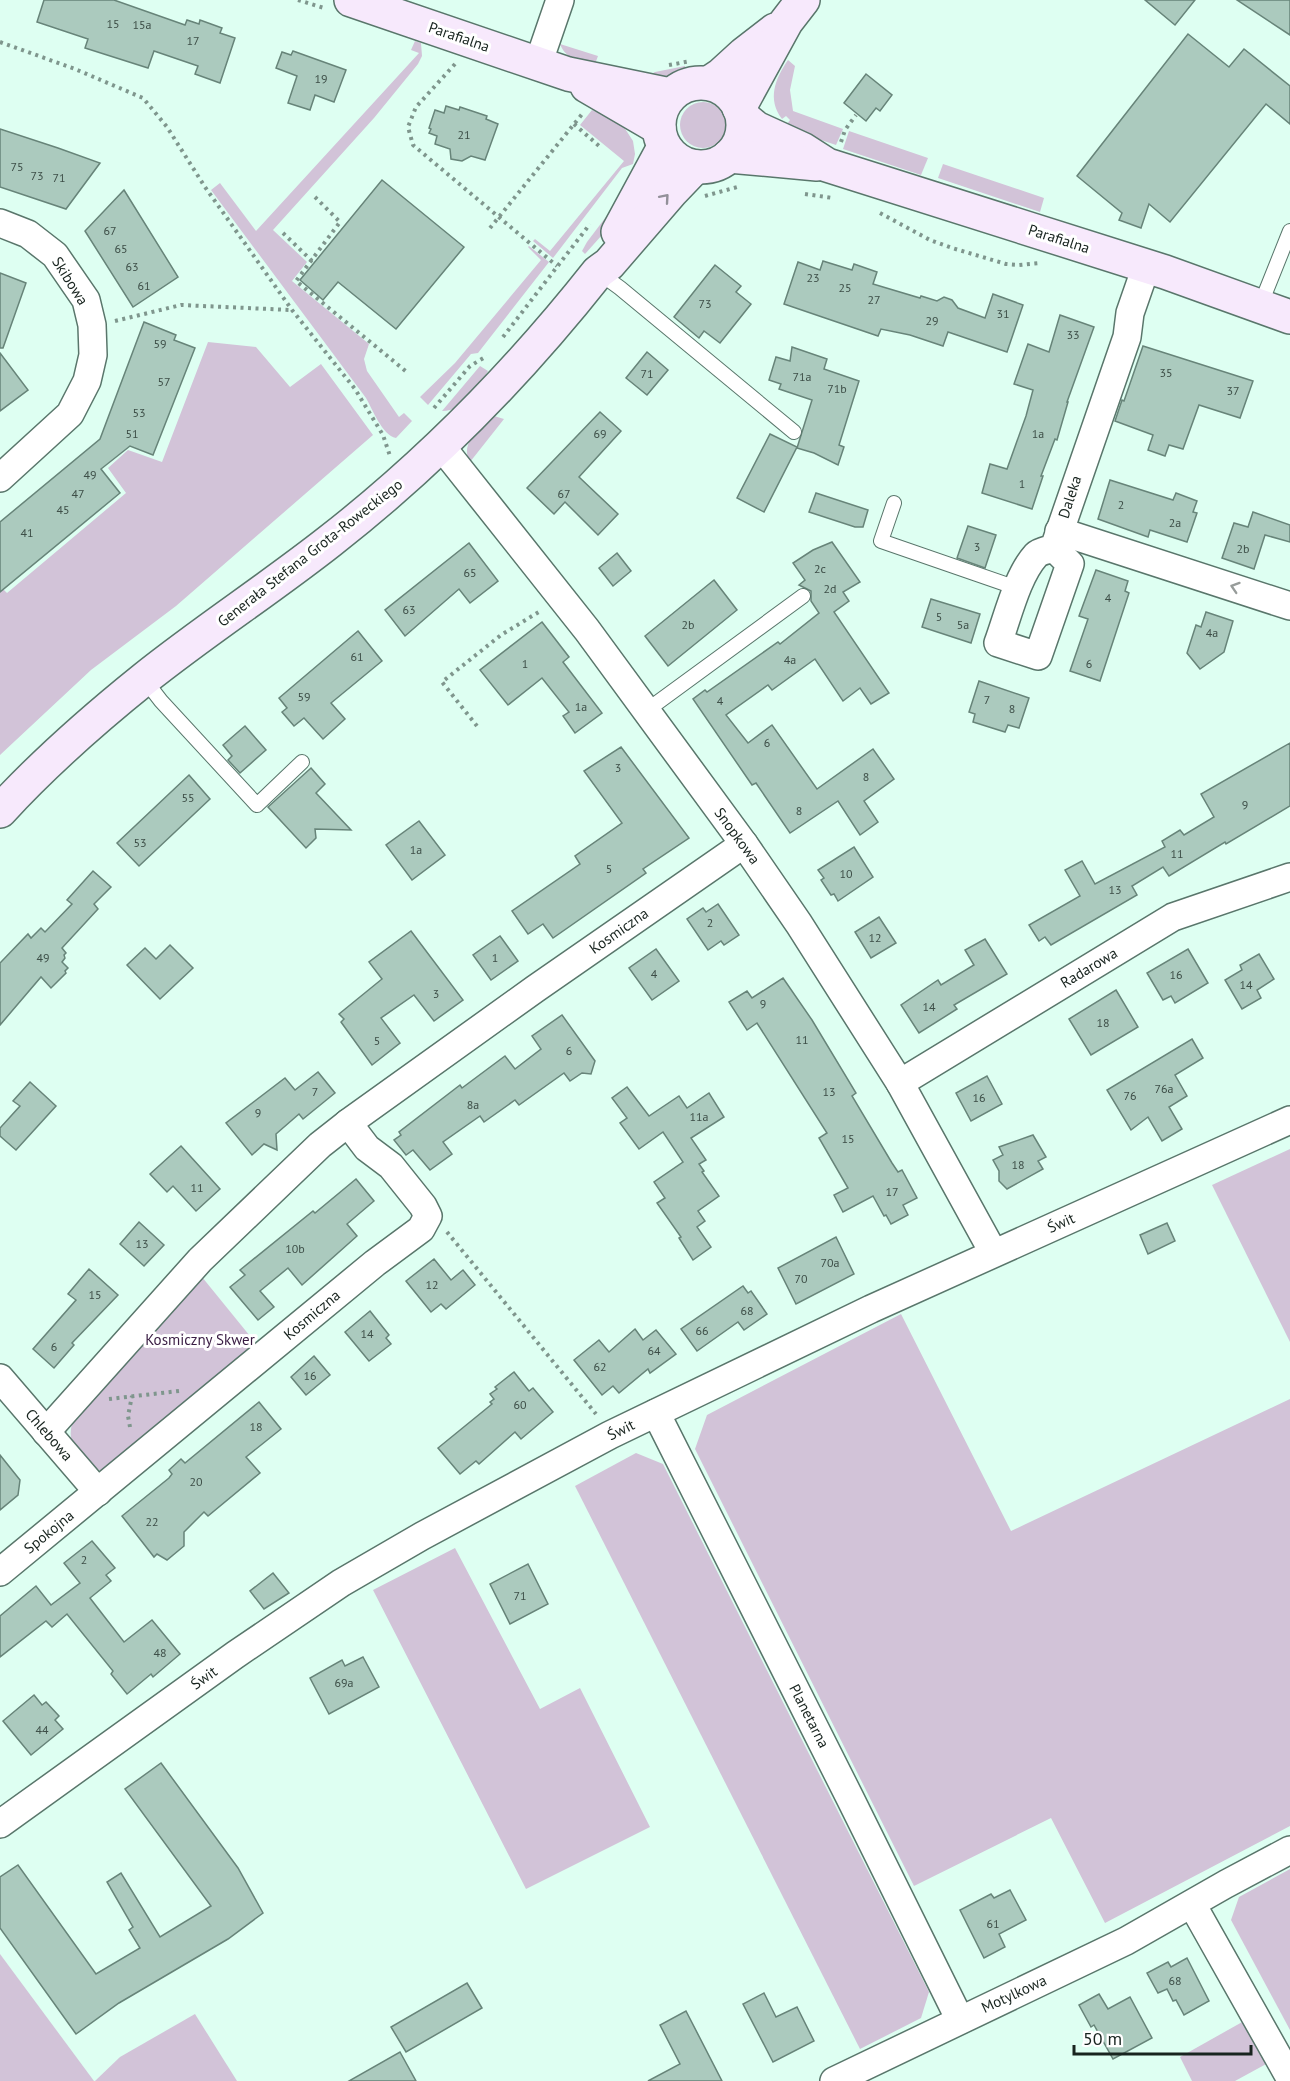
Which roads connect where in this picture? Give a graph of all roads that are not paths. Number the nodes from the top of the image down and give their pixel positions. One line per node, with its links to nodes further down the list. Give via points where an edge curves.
1 (351, 0): 4 (street, Parafialna)
2 (560, 0): 4 (street)
3 (794, 11): 5 (street); 7 (street)
4 (553, 69): 6 (street, Parafialna); 8 (street, Parafialna)
5 (709, 83): 6 (street, via 693,83); 7 (street, via 730,94)
6 (670, 95): 8 (street, via 660,113)
7 (741, 113): 9 (street, via 742,137); 10 (street, Parafialna, via 756,128)
8 (662, 137): 11 (street, via 677,160); 15 (street, Generała Stefana Grota-Roweckiego)
9 (729, 156): 10 (street, Parafialna); 11 (street, via 708,167)
10 (832, 158): 14 (street, Parafialna)
11 (700, 182): 15 (street, Generała Stefana Grota-Roweckiego, one-way to 11, via 672,191)
12 (0, 223): 20 (street, Skibowa, via 28,234 55,255 86,300 93,355 87,381 70,414)
13 (1290, 231): 16 (lane)
14 (1146, 267): 16 (street, Parafialna); 22 (street, Daleka)
15 (598, 272): 18 (lane); 19 (street, Generała Stefana Grota-Roweckiego, via 522,363)
16 (1260, 306): 17 (street, Parafialna)
17 (1290, 317)
18 (794, 432)
19 (441, 446): 26 (street, Generała Stefana Grota-Roweckiego, via 329,541); 27 (street, Snopkowa)
20 (0, 478)
21 (894, 502): 23 (lane, via 882,541)
22 (1056, 540): 23 (street, via 1037,554); 23 (street, via 1070,564 1038,656 998,643); 25 (street, Daleka, one-way to 22)
23 (1017, 588)
24 (803, 596): 27 (lane)
25 (1290, 606)
26 (144, 679): 28 (lane, via 257,805); 29 (street, Generała Stefana Grota-Roweckiego, via 74,738)
27 (646, 711): 30 (street, Snopkowa)
28 (302, 762)
29 (0, 811)
30 (744, 844): 32 (street, Snopkowa); 34 (street, Kosmiczna)
31 (1290, 877): 32 (street, Radarowa, via 1173,918)
32 (900, 1083): 35 (street, Snopkowa)
33 (1290, 1120): 35 (street, Świt)
34 (348, 1123): 38 (street, Kosmiczna, via 200,1260); 39 (street, Kosmiczna, via 368,1148 391,1166 423,1206 428,1216 421,1229)
35 (993, 1252): 37 (street, Świt)
36 (0, 1378): 38 (street, Chlebowa)
37 (656, 1413): 41 (street, Świt, via 341,1583); 44 (street, Planetarna)
38 (46, 1432): 39 (street, Chlebowa)
39 (98, 1492): 40 (street, Spokojna)
40 (0, 1572)
41 (0, 1824)
42 (1290, 1850): 43 (street, Motylkowa)
43 (1192, 1904): 44 (street, Motylkowa, via 1126,1941); 45 (street)
44 (960, 2020): 46 (street, Motylkowa)
45 (1290, 2078)
46 (834, 2081)

